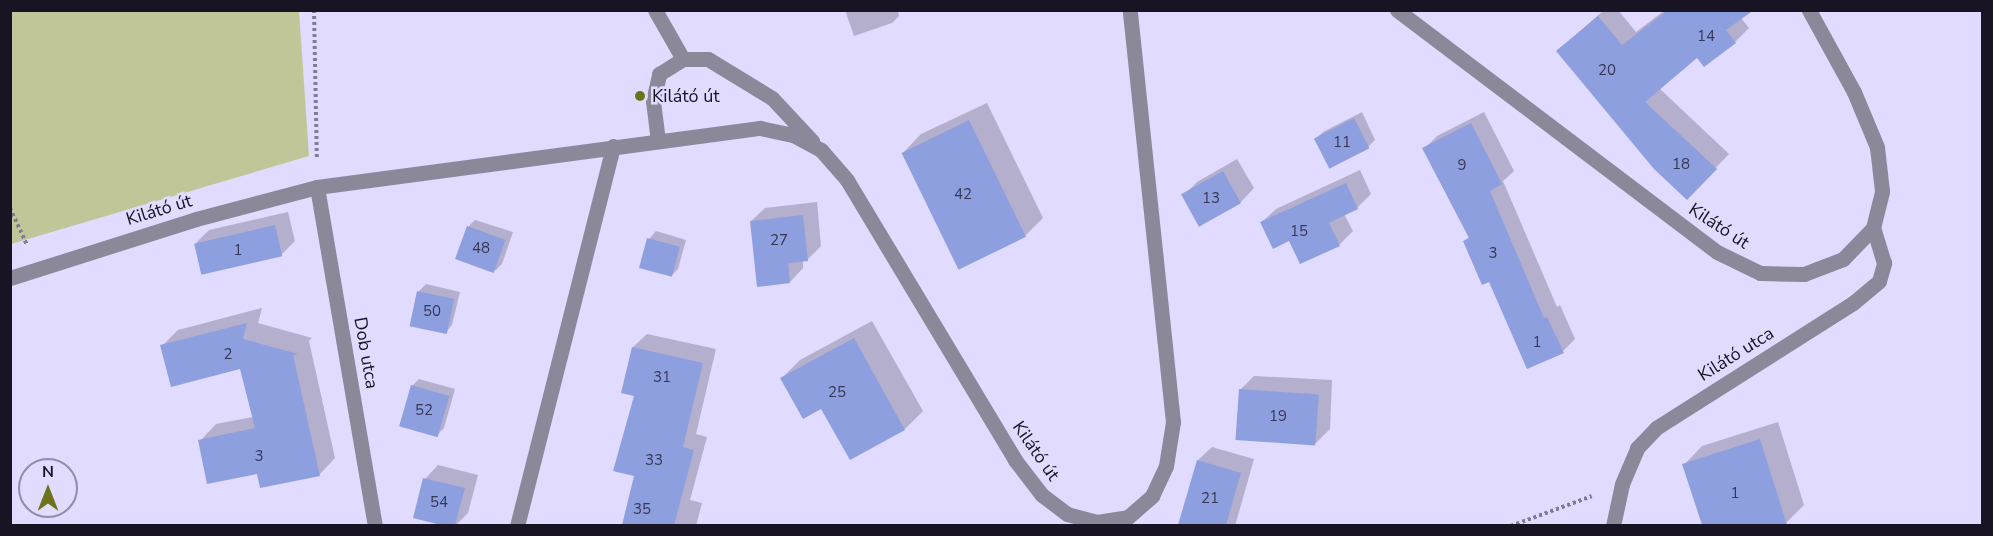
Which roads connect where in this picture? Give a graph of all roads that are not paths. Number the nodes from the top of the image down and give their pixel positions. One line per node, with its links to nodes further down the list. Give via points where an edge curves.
1 (655, 10): 5 (street)
2 (1130, 10): 8 (street, Kilátó út, via 1173,422 1166,466 1152,496 1128,517 1097,522 1067,514 1042,495 1015,460 847,180)
3 (1397, 10): 10 (street, Kilátó út, via 1717,252 1760,273 1804,274 1843,259)
4 (1809, 10): 10 (street, via 1854,92 1877,147 1882,191)
5 (683, 59): 6 (street, via 659,74 653,101); 8 (street, via 708,59 772,98)
6 (658, 141): 7 (street, Kilátó út); 8 (street, Kilátó út, via 760,128 793,135)
7 (614, 146): 9 (street, Kilátó út); 13 (street)
8 (820, 150)
9 (317, 188): 11 (street, Kilátó út, via 196,219); 12 (street, Dob utca)
10 (1873, 228): 14 (street, Kilátó utca, via 1884,262 1879,281 1853,303 1656,428 1637,448 1622,484)
11 (10, 278)
12 (375, 525)
13 (517, 525)
14 (1613, 525)

